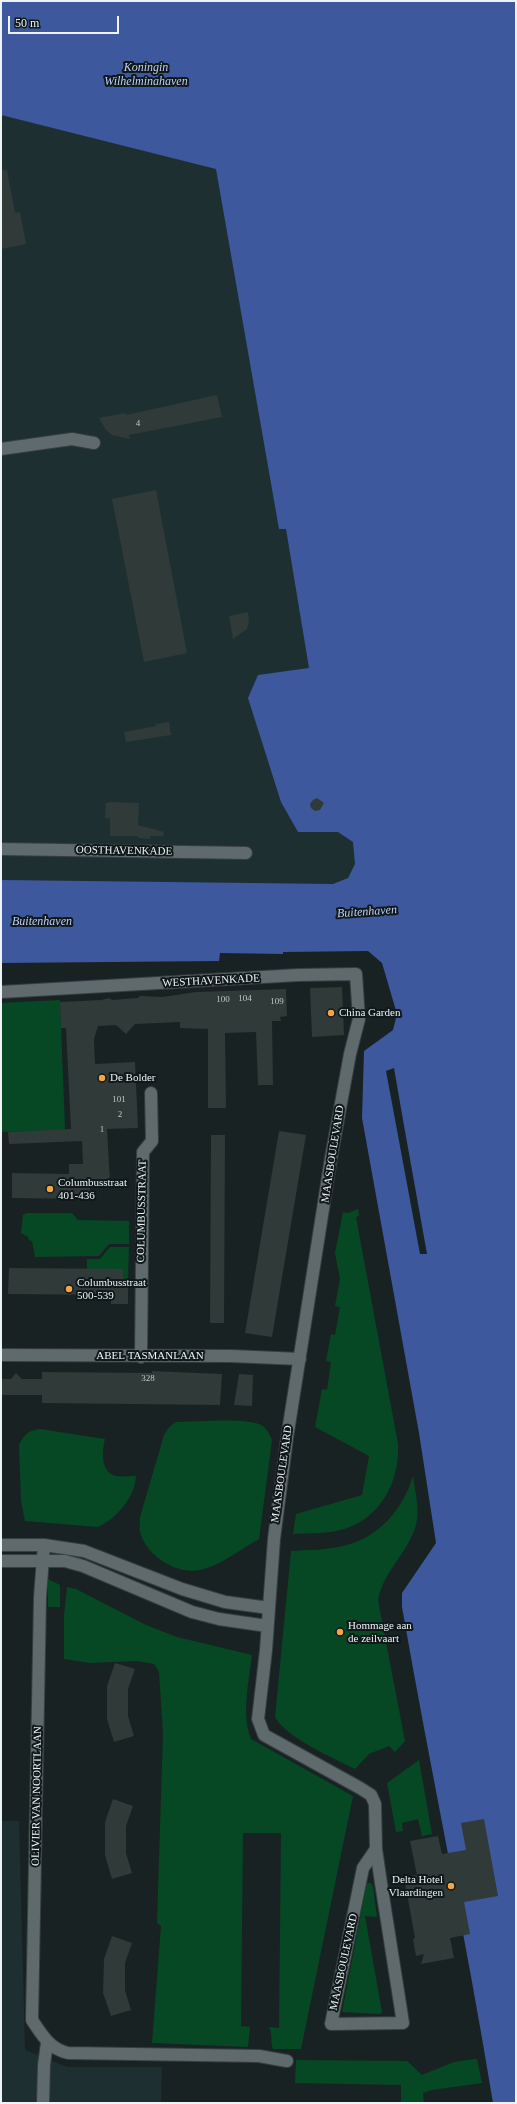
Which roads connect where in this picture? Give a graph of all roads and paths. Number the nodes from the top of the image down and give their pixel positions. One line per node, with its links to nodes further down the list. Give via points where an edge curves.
1 (94, 443): 2 (street, via 72,439)
2 (1, 449)
3 (1, 849): 4 (street, OOSTHAVENKADE)
4 (246, 853)
5 (1, 992): 6 (street, WESTHAVENKADE, via 356,974 359,1020)
6 (355, 1039): 10 (street, MAASBOULEVARD, via 331,1158)
7 (151, 1093): 9 (street, COLUMBUSSTRAAT, via 152,1141 142,1152)
8 (1, 1355): 9 (street, ABEL TASMANLAAN)
9 (141, 1357): 10 (street, ABEL TASMANLAAN, via 231,1356)
10 (300, 1359): 15 (street, MAASBOULEVARD, via 274,1539)
11 (1, 1545): 12 (street)
12 (44, 1545): 14 (street, OLIVIER VAN NOORTLAAN); 15 (street, via 84,1551 182,1589 225,1602)
13 (1, 1560): 14 (street)
14 (42, 1560): 16 (street, via 65,1560 83,1566 170,1605 192,1612); 18 (street, OLIVIER VAN NOORTLAAN, via 32,2020)
15 (269, 1608): 16 (street, MAASBOULEVARD)
16 (267, 1626): 17 (street, MAASBOULEVARD, via 258,1719 264,1735 371,1795 375,1804)
17 (376, 1849): 17 (street, MAASBOULEVARD, via 403,2023 331,2024 363,1868)
18 (47, 2043): 19 (street, OLIVIER VAN NOORTLAAN, via 61,2052 68,2053 259,2056); 20 (street)
19 (287, 2061)
20 (43, 2103)

